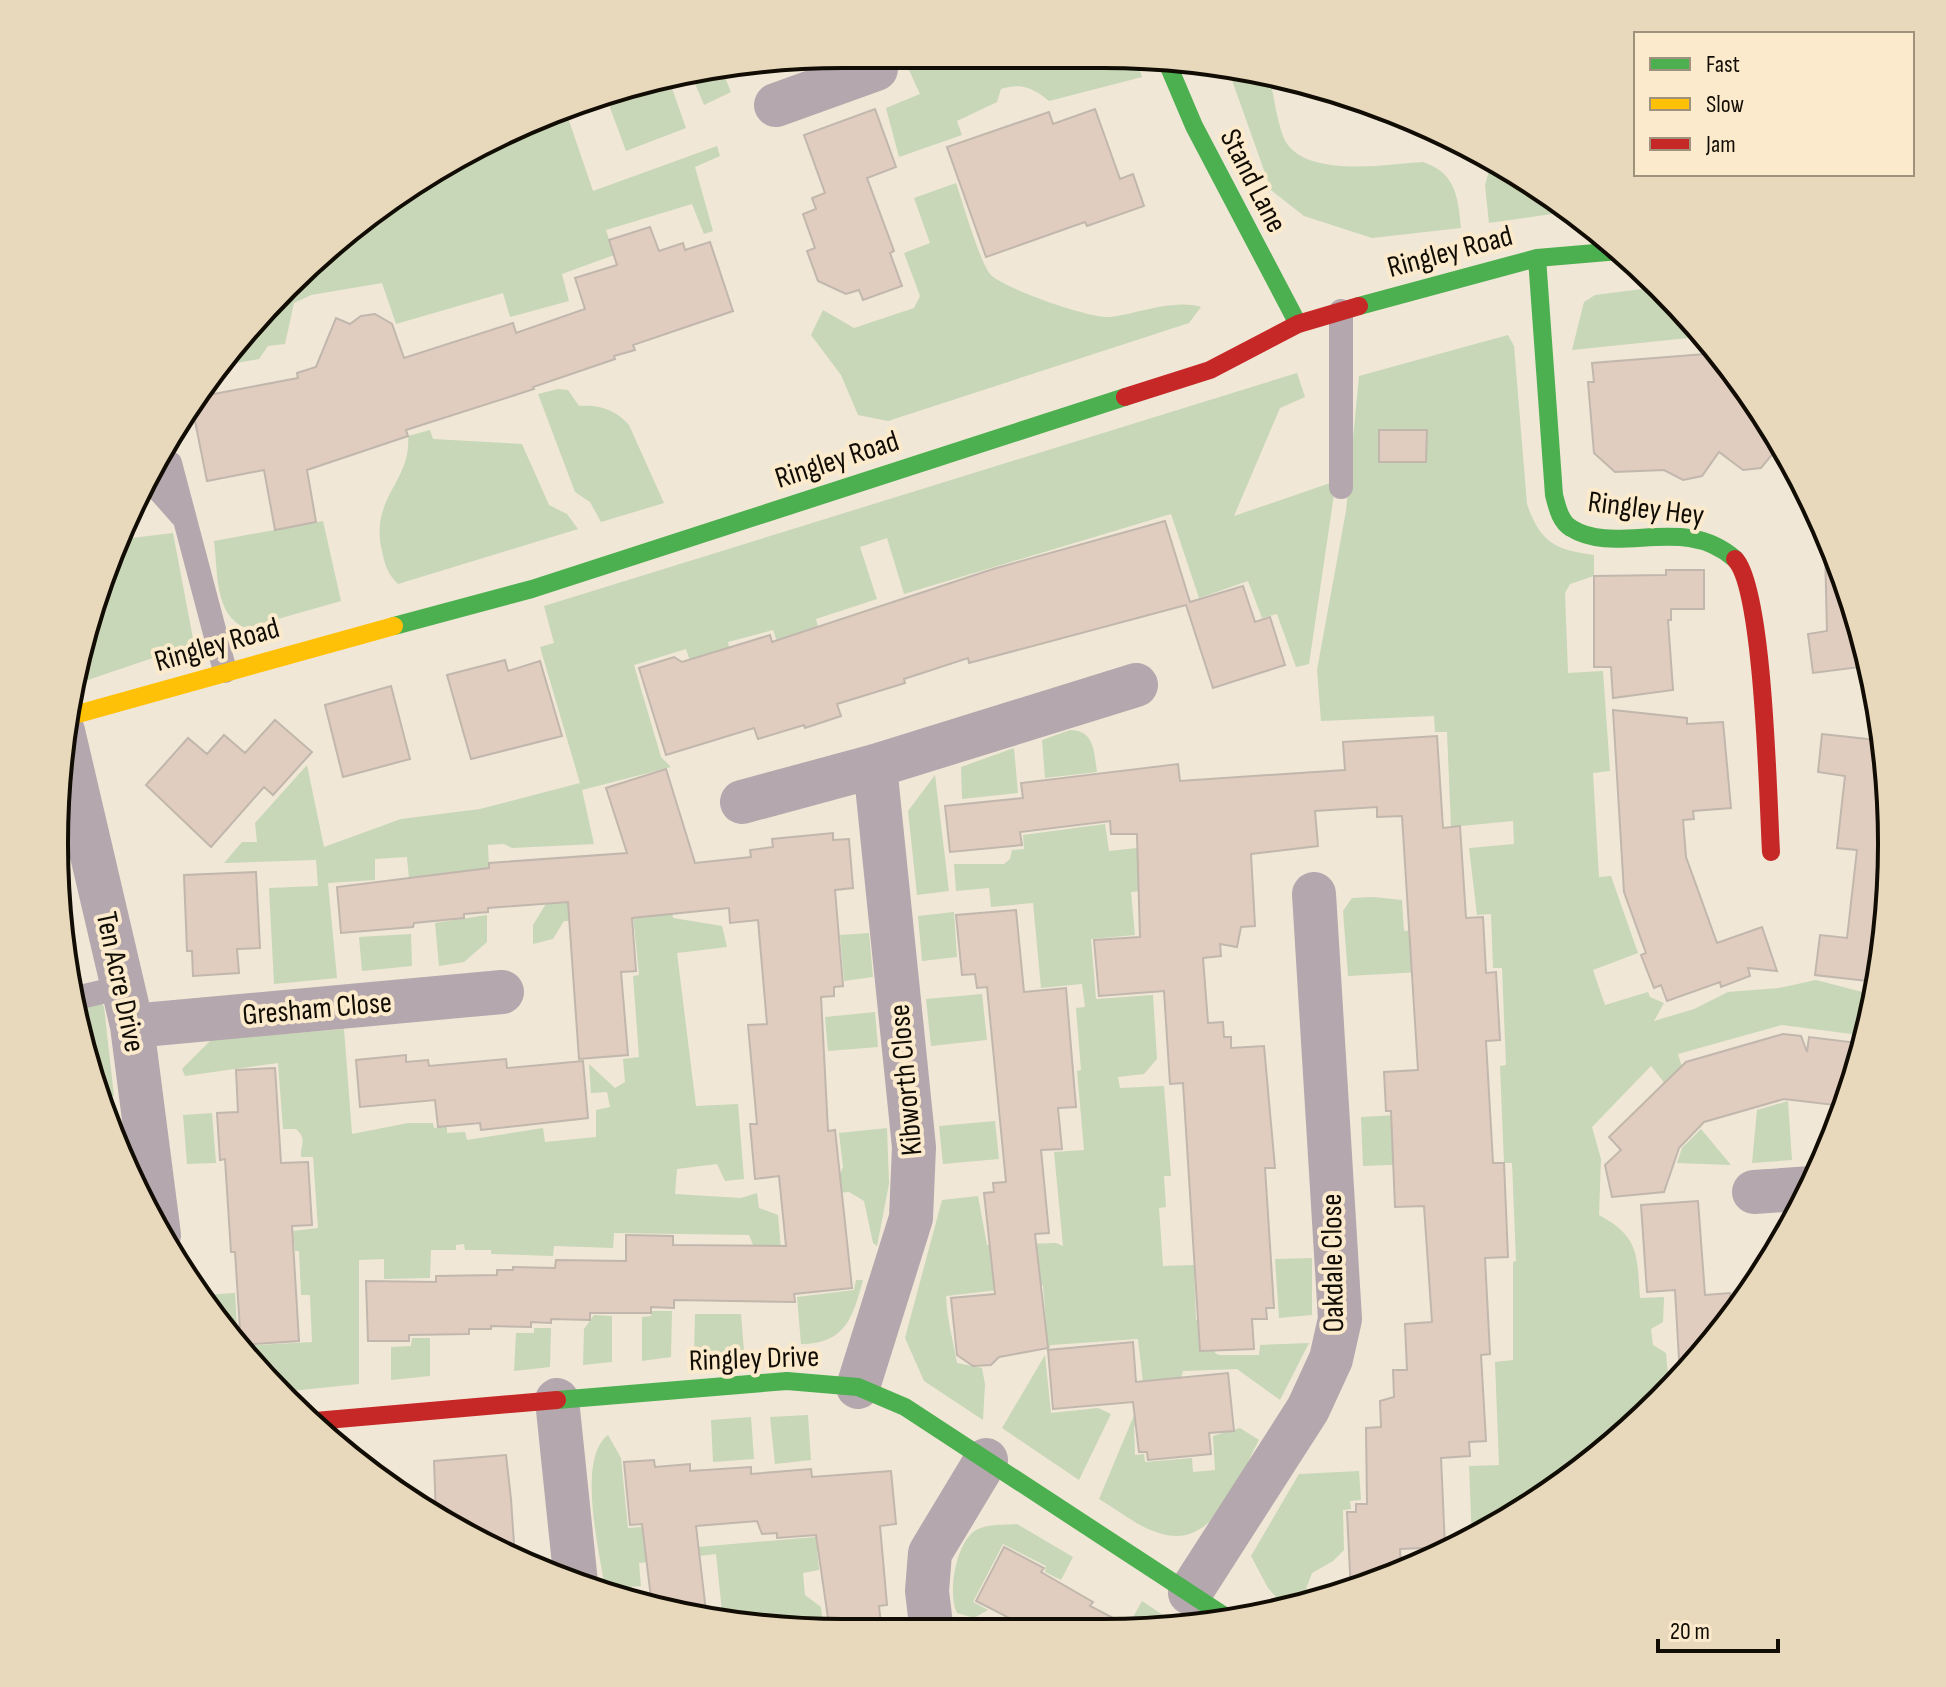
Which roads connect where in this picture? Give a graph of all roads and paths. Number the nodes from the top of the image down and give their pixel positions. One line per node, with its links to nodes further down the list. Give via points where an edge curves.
1 (876, 68): 3 (street)
2 (1171, 72): 7 (street, Stand Lane)
3 (776, 105)
4 (1605, 252): 5 (street, Ringley Road)
5 (1537, 258): 6 (street, Ringley Road); 18 (street, Ringley Hey, via 1554,495 1561,516 1570,527 1591,533 1663,533 1727,550 1746,574)
6 (1341, 311): 7 (street, Ringley Road); 10 (lane)
7 (1298, 324): 12 (street, Ringley Road, via 1210,370 532,589)
8 (170, 463): 11 (lane)
9 (156, 487): 11 (lane)
10 (1341, 487)
11 (185, 520): 12 (lane)
12 (225, 671): 14 (street, Ringley Road)
13 (1118, 703): 15 (street)
14 (80, 713)
15 (875, 766): 17 (street); 24 (street, Kibworth Close, via 914,1182 911,1218)
16 (72, 771): 22 (street, Ten Acre Drive)
17 (742, 802)
18 (1771, 852)
19 (1314, 894): 29 (street, Oakdale Close, via 1340,1319 1337,1341 1308,1409)
20 (502, 992): 22 (street, Gresham Close)
21 (84, 999): 22 (lane)
22 (127, 1006): 23 (street, Ten Acre Drive)
23 (152, 1193)
24 (858, 1387): 25 (street, Ringley Drive, via 787,1381); 27 (street, Ringley Drive, via 905,1407)
25 (557, 1400): 26 (street, Ringley Drive); 28 (street)
26 (325, 1420)
27 (986, 1460): 29 (street, Ringley Drive); 31 (street, via 930,1553)
28 (575, 1571)
29 (1190, 1593): 30 (street, Ringley Drive)
30 (1216, 1610)
31 (931, 1619)

